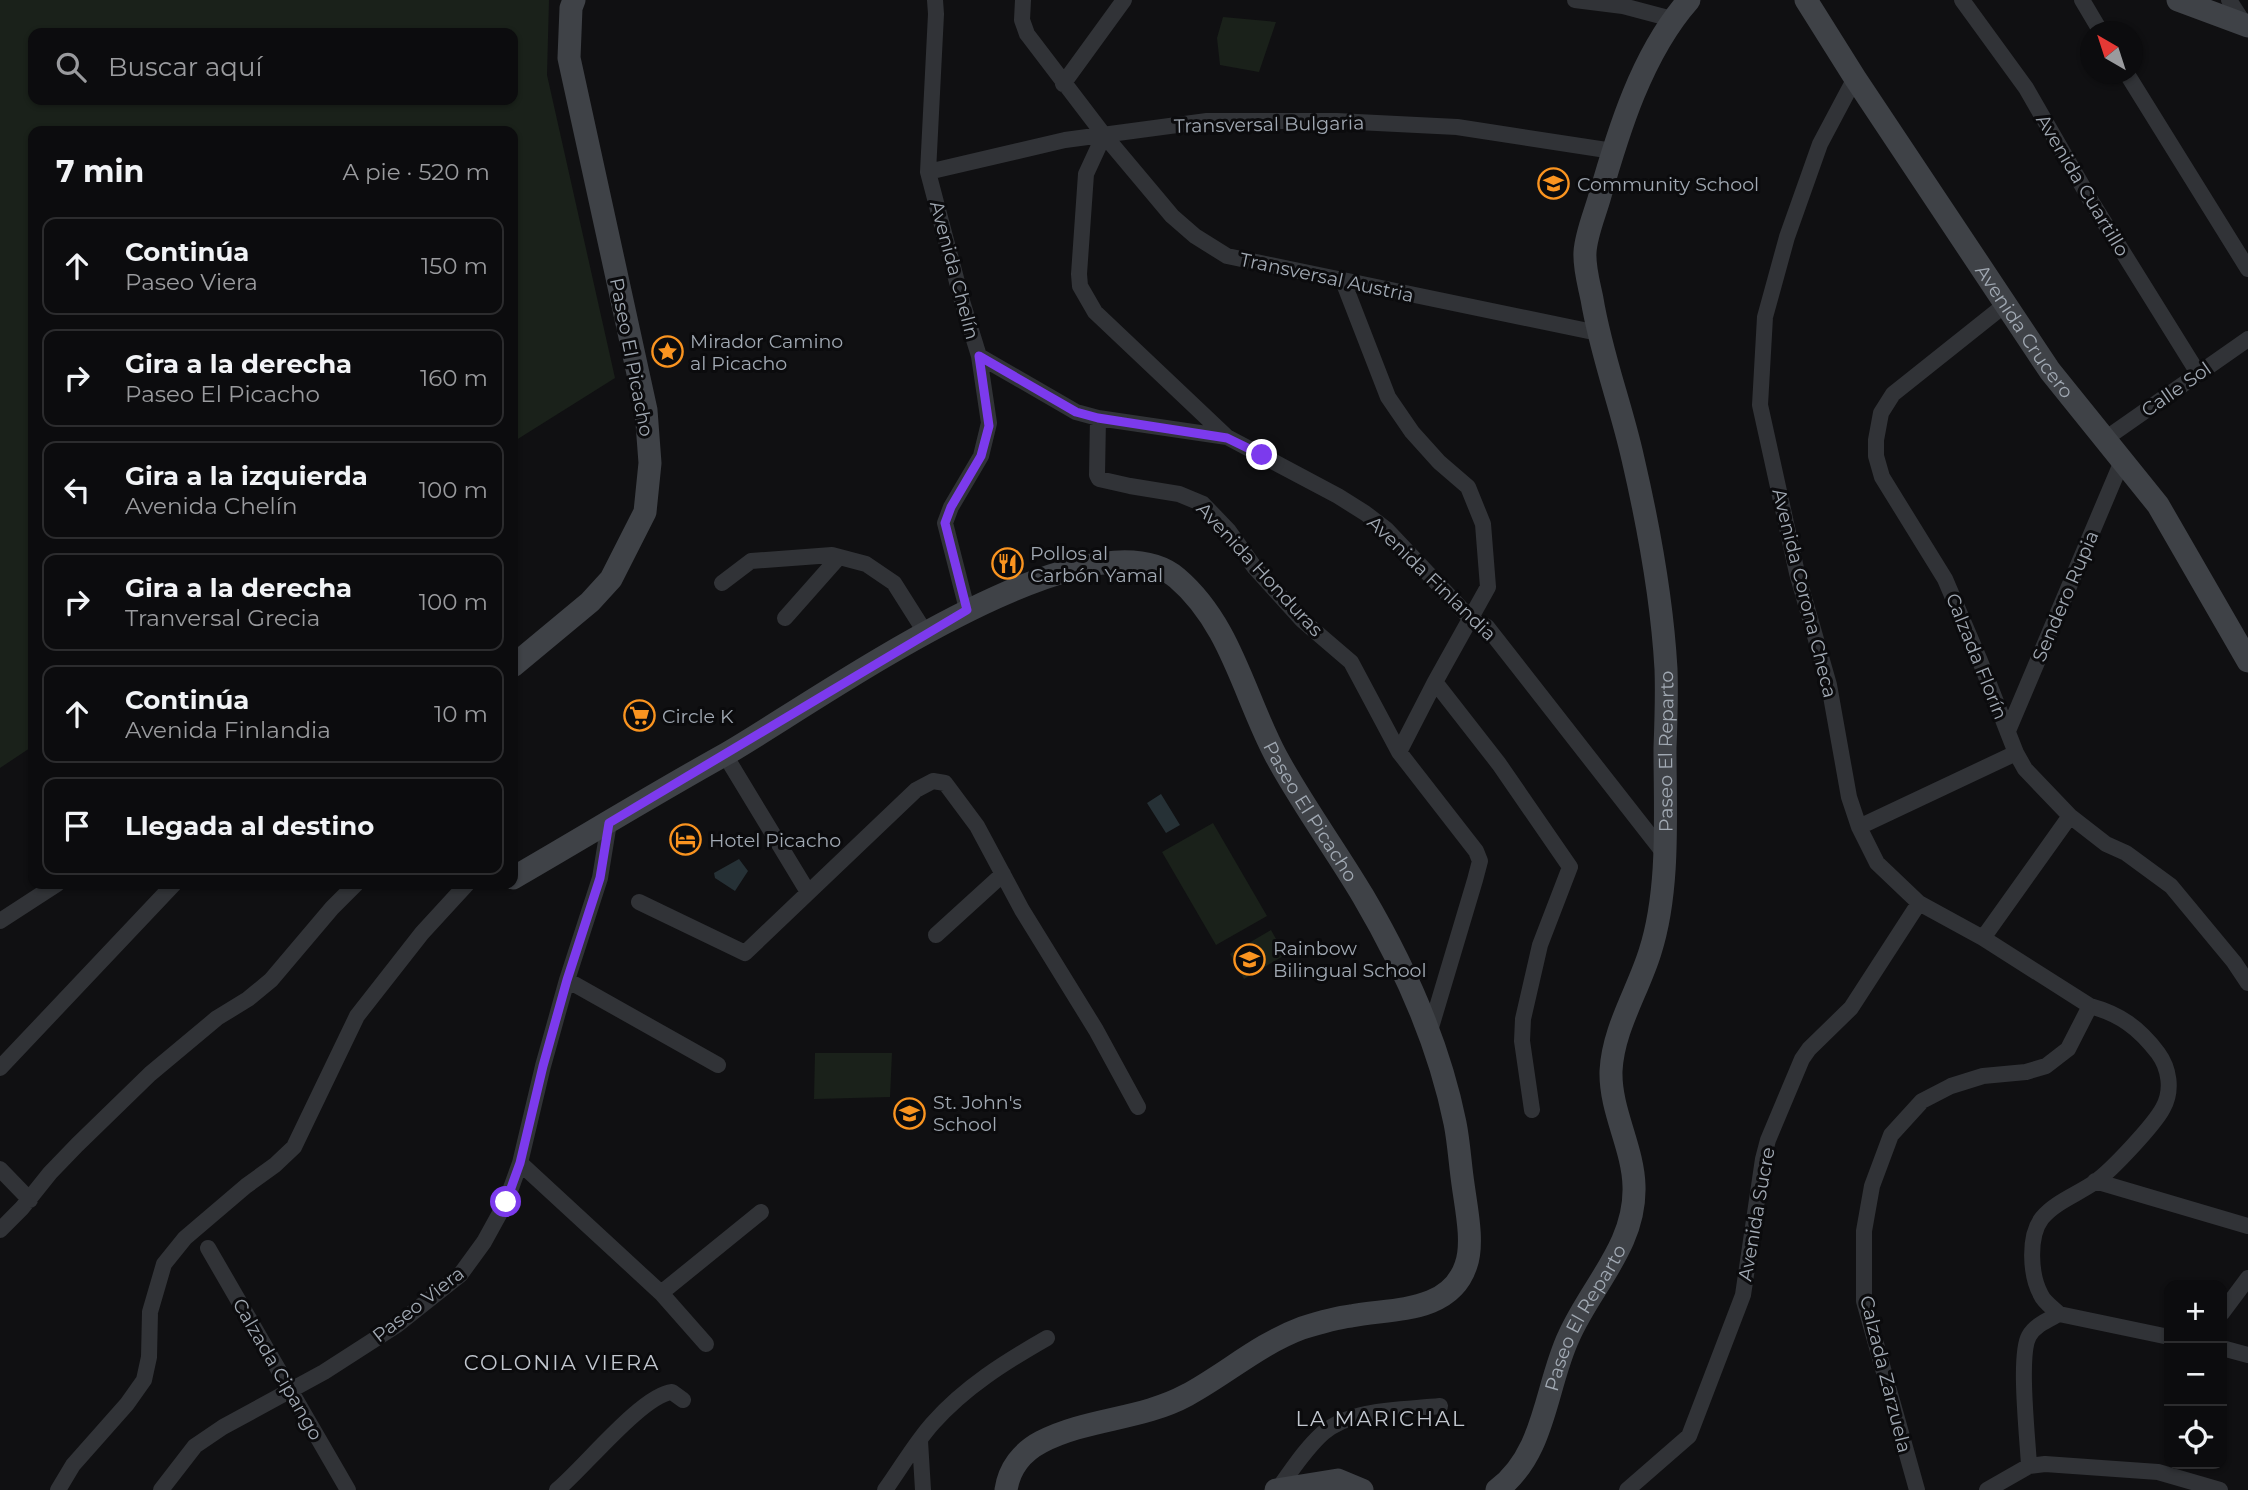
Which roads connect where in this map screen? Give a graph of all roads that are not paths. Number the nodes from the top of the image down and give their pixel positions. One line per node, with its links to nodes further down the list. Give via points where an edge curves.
1 (574, 0): 39 (street, Paseo El Picacho, via 569,58 646,410 650,463 645,512 611,579)
2 (935, 0): 20 (street, Avenida Chelín)
3 (1023, 0): 16 (street, via 1027,34)
4 (1124, 0): 16 (street)
5 (1575, 0): 12 (street)
6 (1689, 0): 12 (street, Paseo El Reparto)
7 (1806, 0): 15 (street, Avenida Crucero)
8 (1962, 0): 27 (street, Avenida Cuartillo, via 2026,88)
9 (2082, 0): 13 (street)
10 (2178, 0): 14 (street)
11 (2230, 0): 14 (street)
12 (1672, 19): 19 (street, Paseo El Reparto, via 1633,94)
13 (2094, 21)
14 (2247, 27)
15 (1855, 78): 23 (street, Avenida Crucero); 47 (street, Avenida Corona Checa, via 1820,144 1787,237 1765,317 1760,405 1797,573 1829,685)
16 (1063, 84): 18 (street)
17 (2133, 84): 21 (street)
18 (1104, 135): 19 (street, Transversal Bulgaria, via 1207,121 1336,121 1457,127); 20 (street, Transversal Bulgaria); 22 (street, Transversal Austria, via 1172,216 1227,256); 29 (street, Avenida Finlandia, via 1086,174 1080,286 1095,312)
19 (1613, 151): 24 (street, Paseo El Reparto, via 1585,249)
20 (928, 172): 26 (street, Avenida Chelín)
21 (2248, 270)
22 (1343, 281): 24 (street, Transversal Austria); 36 (street, via 1388,397 1412,432 1468,486 1476,503 1483,524 1488,587)
23 (2006, 304): 30 (street, Avenida Crucero, via 2050,372); 41 (street, Calzada Florín, via 1893,394 1881,412 1876,456 1882,477 1945,579)
24 (1598, 333): 48 (street, Paseo El Reparto, via 1633,457 1656,580 1666,670)
25 (2248, 339): 27 (street, Calle Sol)
26 (979, 356): 28 (street, via 1068,409); 34 (street, Avenida Chelín, via 989,426 981,456 945,523)
27 (2199, 373): 30 (street, Calle Sol)
28 (1098, 418): 29 (street); 42 (street, Avenida Honduras, via 1097,475 1203,504 1302,620 1351,662)
29 (1227, 438): 36 (street, Avenida Finlandia, via 1365,513 1422,564)
30 (2105, 439): 31 (street, Avenida Crucero)
31 (2122, 461): 38 (street, Avenida Crucero, via 2158,505); 41 (street, Sendero Rupia)
32 (839, 557): 33 (street, via 751,561); 35 (street); 37 (street, via 866,564 894,583)
33 (722, 583)
34 (967, 610): 37 (street, Paseo El Picacho); 64 (street, Paseo El Picacho, via 1033,582 1096,563 1145,564 1173,575 1206,608 1227,644 1275,754 1392,945)
35 (785, 618)
36 (1471, 619): 40 (street); 48 (street, Avenida Finlandia, via 1486,628)
37 (925, 632): 44 (street, Paseo El Picacho)
38 (2248, 661)
39 (518, 662)
40 (1435, 682): 42 (street); 68 (street, via 1570,867 1540,945 1523,1019 1522,1051)
41 (2008, 731): 43 (street, Calzada Florín)
42 (1399, 752): 64 (street, Avenida Honduras, via 1480,860)
43 (2016, 753): 45 (street, Calzada Florín, via 2025,769); 47 (street)
44 (724, 755): 46 (street, Paseo El Picacho); 55 (street)
45 (2070, 816): 60 (street); 62 (street, Calzada Florín, via 2171,886)
46 (609, 823): 50 (street, Paseo El Picacho); 61 (street, Paseo Viera, via 600,878)
47 (1858, 827): 57 (street, Avenida Corona Checa, via 1877,863)
48 (1664, 852): 91 (street, Paseo El Reparto, via 1662,901 1651,951 1611,1064 1611,1092 1634,1185 1632,1211 1623,1242 1569,1336 1547,1409 1525,1458)
49 (1003, 874): 55 (street, via 946,783 933,781 916,790); 59 (street); 67 (street)
50 (518, 875)
51 (50, 889): 58 (street)
52 (169, 889): 66 (street)
53 (351, 889): 72 (street, via 271,980 150,1074 50,1173)
54 (462, 889): 92 (street, via 357,1016 293,1147 185,1238 164,1264 150,1312 144,1380 73,1465)
55 (808, 892): 56 (street, via 744,953)
56 (639, 902)
57 (1919, 903): 60 (street, Avenida Corona Checa); 101 (street, Avenida Sucre, via 1851,1008 1809,1049 1798,1068 1763,1159 1743,1295 1689,1436)
58 (0, 922)
59 (936, 936)
60 (1983, 938): 63 (street, Avenida Corona Checa)
61 (567, 980): 65 (street); 69 (street, Paseo Viera)
62 (2248, 983)
63 (2090, 1006): 71 (street, Avenida Corona Checa, via 2143,1032 2166,1063 2169,1085 2163,1107); 102 (street, Calzada Zarzuela, via 2068,1049 2046,1066 1973,1079 1922,1101 1891,1135 1872,1186 1864,1231 1864,1301)
64 (1429, 1034): 98 (street, Paseo El Picacho, via 1454,1120 1469,1223 1467,1264 1456,1284 1421,1306 1354,1315 1280,1336 1185,1396 1040,1443 1013,1467)
65 (718, 1065)
66 (0, 1068)
67 (1138, 1107)
68 (1532, 1110)
69 (520, 1163): 78 (street); 86 (street, Paseo Viera, via 506,1202 460,1275 397,1325)
70 (0, 1169): 72 (street)
71 (2095, 1181): 74 (street); 80 (street, Avenida Corona Checa, via 2041,1219 2032,1247 2041,1296)
72 (30, 1200): 75 (street)
73 (761, 1212): 78 (street)
74 (2248, 1226)
75 (0, 1230)
76 (208, 1248): 86 (street, Calzada Cipango)
77 (2248, 1278): 79 (street)
78 (661, 1293): 83 (street)
79 (2227, 1306)
80 (2059, 1314): 81 (street); 90 (street, via 2028,1338)
81 (2164, 1336)
82 (1047, 1338): 89 (street, via 969,1388)
83 (706, 1344)
84 (2227, 1349): 85 (street)
85 (2248, 1354)
86 (290, 1391): 93 (street, Paseo Viera, via 195,1446); 94 (street, Calzada Cipango)
87 (683, 1400): 95 (street, via 672,1392 663,1393)
88 (1440, 1406): 99 (street, via 1345,1420 1305,1451)
89 (920, 1441): 96 (street); 97 (street)
90 (2029, 1466): 103 (street); 104 (street, via 2158,1472)
91 (1504, 1488)
92 (58, 1490)
93 (161, 1490)
94 (348, 1490)
95 (557, 1490)
96 (885, 1490)
97 (923, 1490)
98 (1006, 1490)
99 (1277, 1490): 100 (street, via 1338,1480)
100 (1362, 1490)
101 (1627, 1490)
102 (1917, 1490)
103 (1987, 1490)
104 (2218, 1490)

